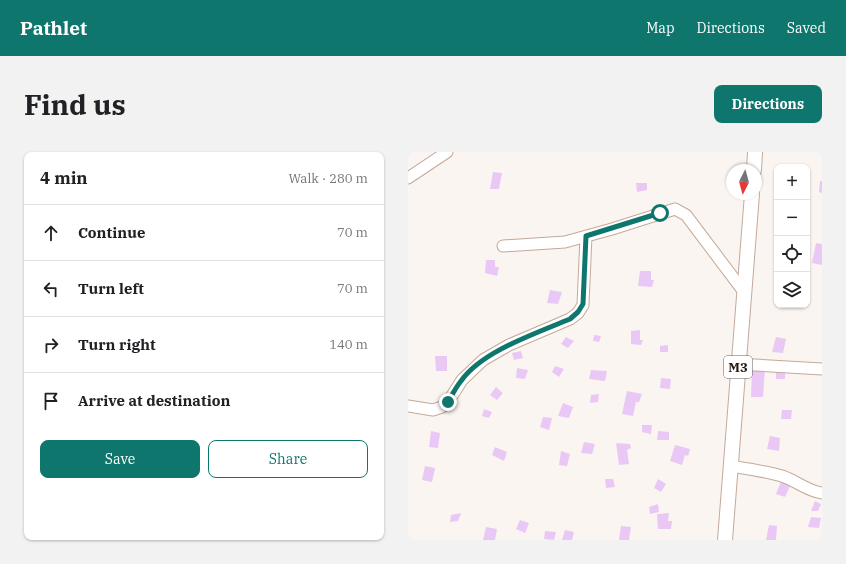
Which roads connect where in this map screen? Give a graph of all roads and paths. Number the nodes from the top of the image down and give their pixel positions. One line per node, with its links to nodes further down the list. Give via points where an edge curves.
1 (447, 152): 4 (street)
2 (755, 152): 3 (main road)
3 (754, 164)
4 (408, 178)
5 (752, 200): 8 (main road, M3)
6 (586, 236): 7 (street, via 565,242); 8 (street, via 669,210 680,210 699,231); 11 (street, via 583,304 578,312 570,319 509,345 483,360 462,380 442,407 434,410)
7 (503, 246)
8 (744, 292): 9 (main road, M3)
9 (738, 364): 10 (street); 12 (main road, M3)
10 (822, 369)
11 (408, 406)
12 (730, 466): 13 (street, via 783,477 803,488); 14 (main road, M3)
13 (822, 493)
14 (725, 540)

